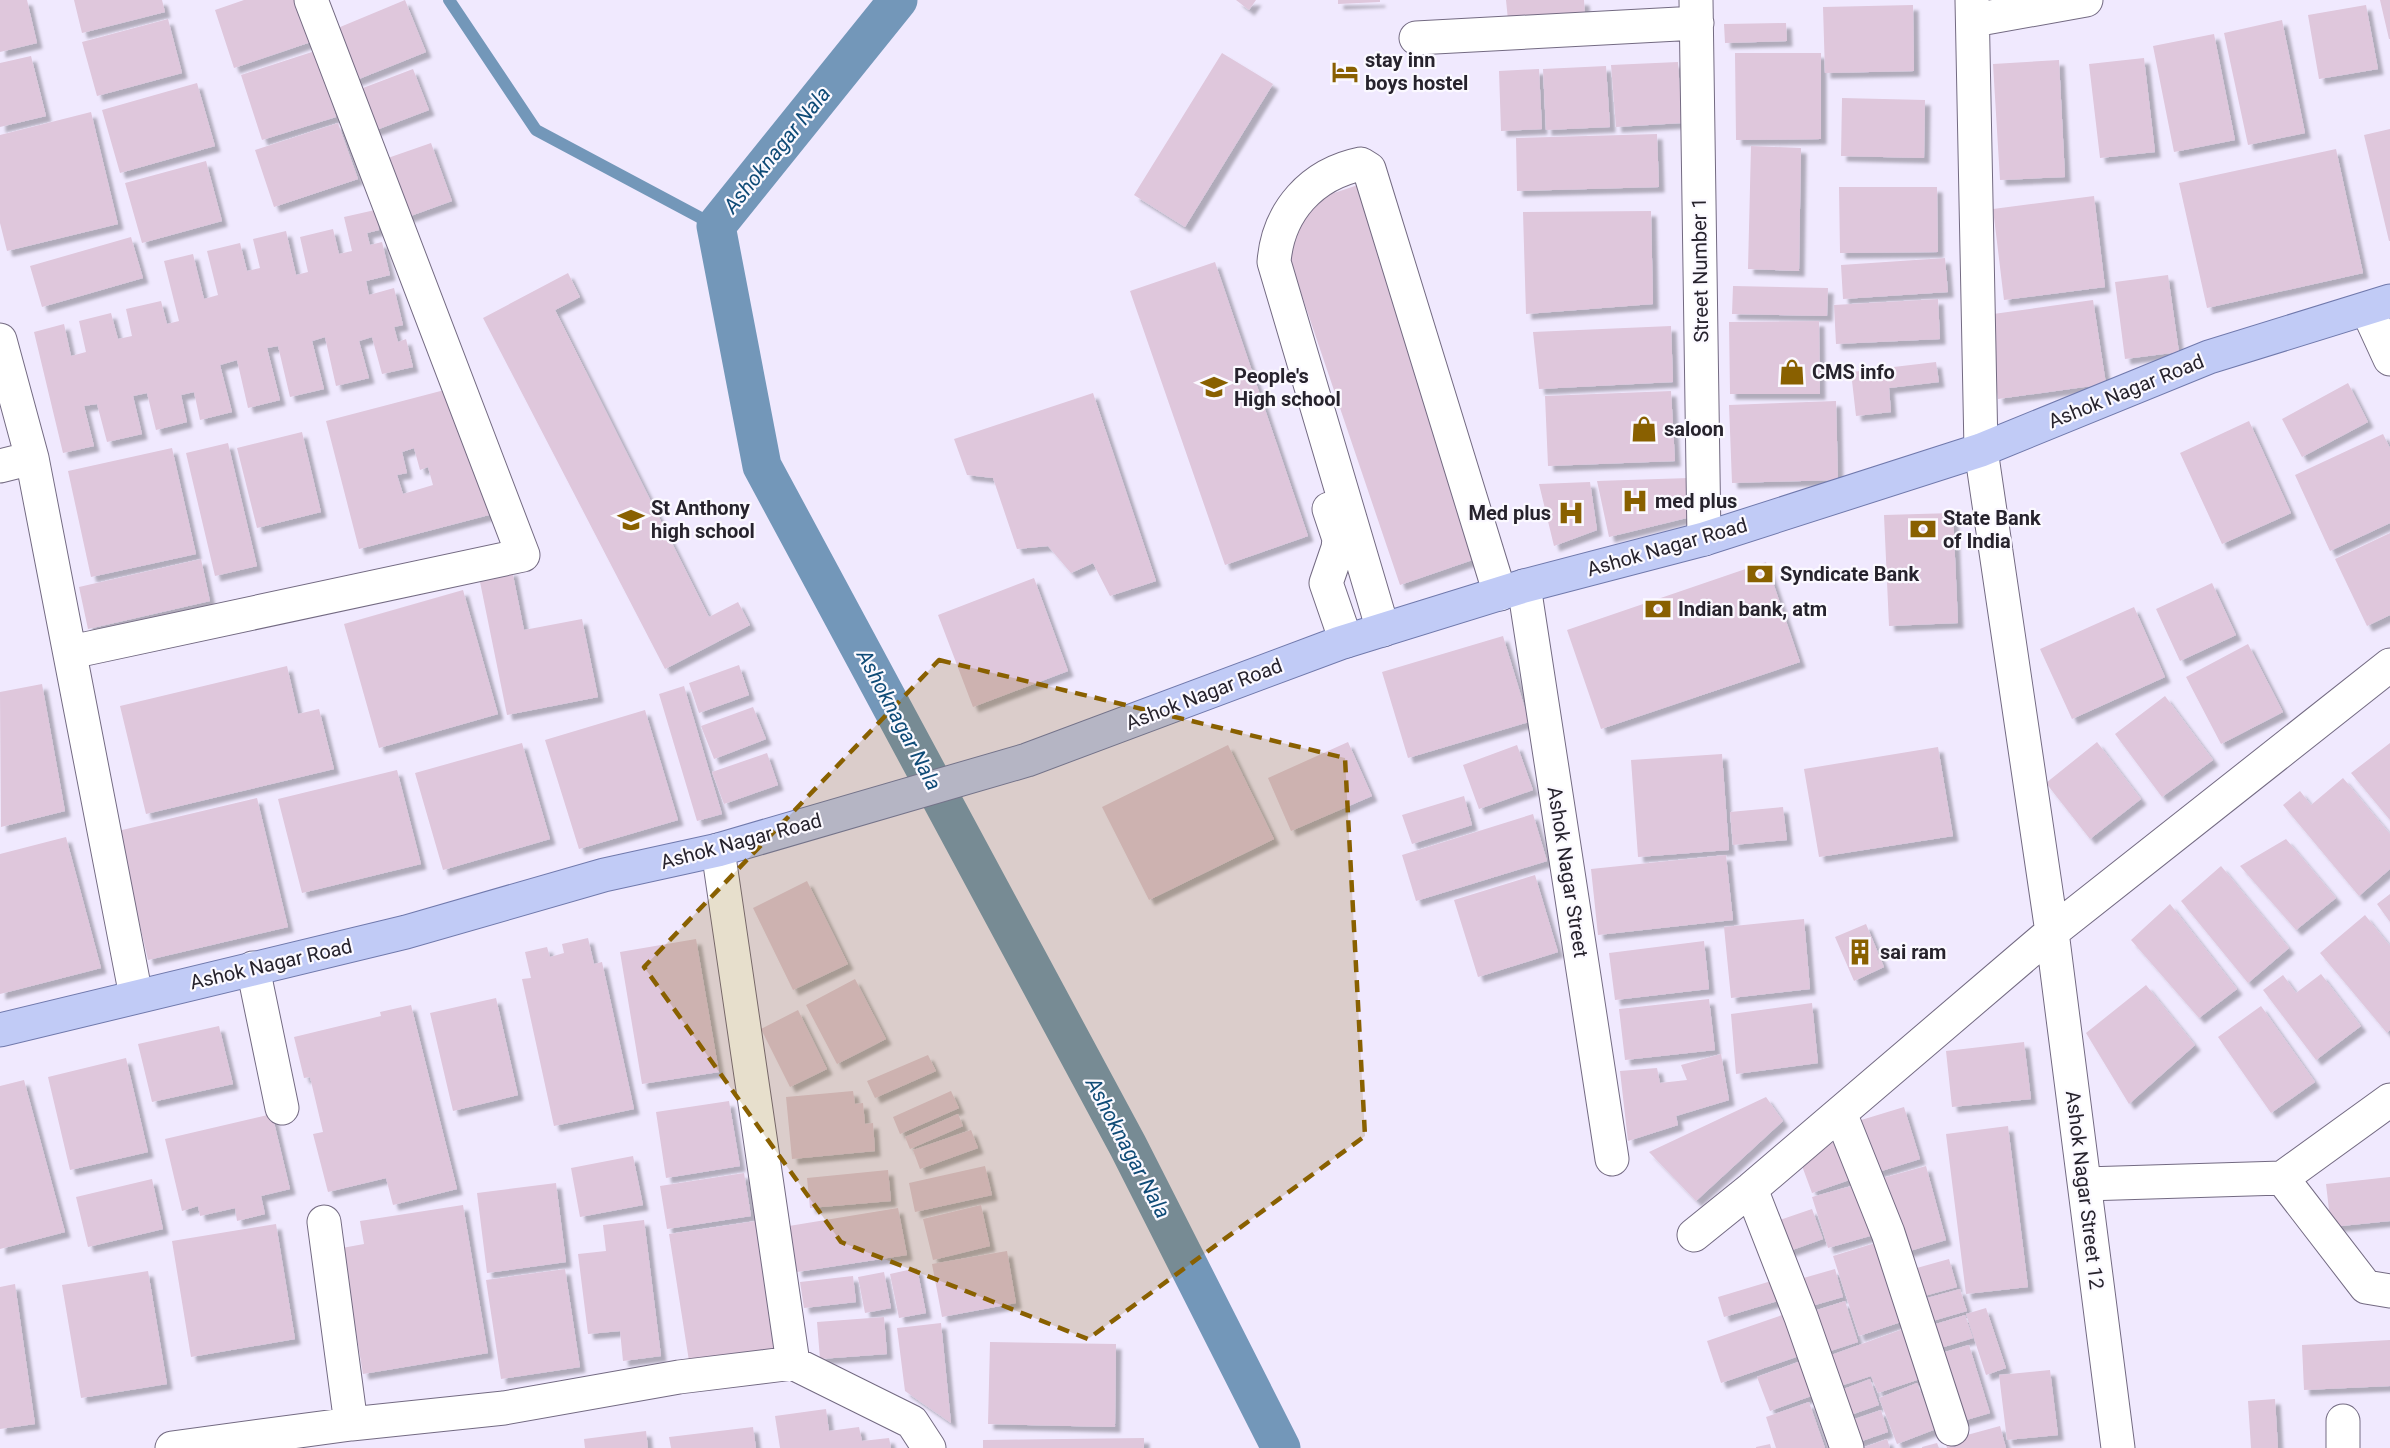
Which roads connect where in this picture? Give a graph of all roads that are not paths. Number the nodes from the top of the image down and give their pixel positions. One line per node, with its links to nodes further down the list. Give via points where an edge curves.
1 (311, 0): 17 (street, via 522,555)
2 (2086, 0): 3 (street)
3 (1973, 10): 10 (street, Ashok Nagar Street 12)
4 (1696, 11): 5 (street); 13 (street, Street Number 1)
5 (1416, 38)
6 (1252, 269): 16 (street, via 1339,539 1326,584)
7 (2378, 305): 9 (street); 10 (main road, Ashok Nagar Road, via 2209,357)
8 (0, 340): 11 (street)
9 (2390, 359)
10 (1981, 450): 13 (main road, Ashok Nagar Road); 20 (street, Ashok Nagar Street 12)
11 (32, 458): 12 (street); 17 (street)
12 (0, 466)
13 (1704, 539): 14 (main road, Ashok Nagar Road)
14 (1512, 590): 15 (main road, Ashok Nagar Road); 15 (street, Ashok Nagar Street, via 1369,169 1361,164 1341,168 1312,186 1287,215 1275,242 1274,262); 27 (street, Ashok Nagar Street)
15 (1383, 630): 16 (main road, Ashok Nagar Road)
16 (1346, 641): 19 (main road, Ashok Nagar Road, via 1027,760)
17 (71, 652): 22 (street)
18 (2390, 664): 20 (street)
19 (718, 850): 21 (main road, Ashok Nagar Road, via 604,875 406,932); 34 (street)
20 (2052, 932): 26 (street); 29 (street, Ashok Nagar Street 12)
21 (253, 968): 22 (main road, Ashok Nagar Road); 25 (street)
22 (136, 996): 23 (main road, Ashok Nagar Road)
23 (0, 1030)
24 (2390, 1100): 28 (street)
25 (282, 1108)
26 (1840, 1113): 30 (street); 35 (street, via 1888,1233)
27 (1612, 1159)
28 (2282, 1178): 29 (street); 33 (street, via 2366,1287)
29 (2085, 1184): 41 (street, Ashok Nagar Street 12)
30 (1751, 1189): 32 (street); 40 (street, via 1802,1317)
31 (324, 1222): 36 (street)
32 (1694, 1234)
33 (2390, 1291)
34 (793, 1363): 36 (street, via 679,1377); 39 (street, via 912,1422)
35 (1952, 1429)
36 (344, 1433): 37 (street)
37 (206, 1446): 38 (street)
38 (172, 1448)
39 (929, 1448)
40 (1846, 1448)
41 (2118, 1448)

